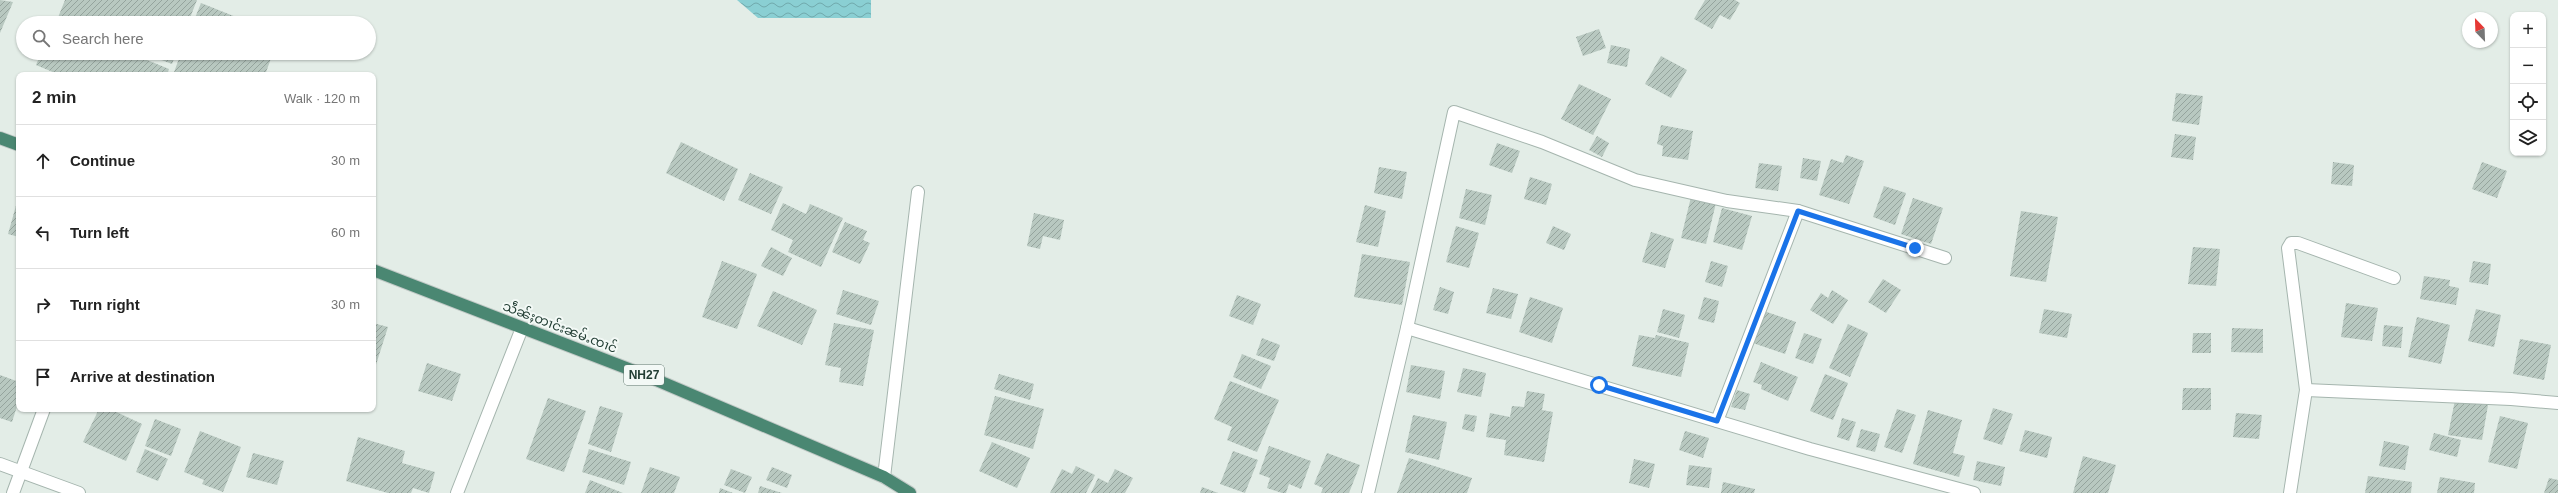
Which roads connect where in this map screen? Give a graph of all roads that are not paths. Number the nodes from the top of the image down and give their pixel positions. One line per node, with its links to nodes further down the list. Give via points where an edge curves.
1 (0, 138): 2 (highway)
2 (16, 144)
3 (918, 192): 16 (street)
4 (1798, 211): 5 (street); 9 (street, via 1727,201 1635,180 1542,142 1454,112); 13 (street)
5 (1945, 258)
6 (376, 271): 8 (highway, သဵၼ်ႈတၢင်းၼမ်ႉၸၢင် / NH27)
7 (2394, 278): 10 (street, via 2298,243 2291,243 2288,256)
8 (522, 328): 16 (highway, သဵၼ်ႈတၢင်းၼမ်ႉၸၢင် / NH27, via 647,376); 20 (street)
9 (1407, 328): 13 (street); 21 (street)
10 (2306, 390): 11 (street); 23 (street)
11 (2558, 403)
12 (43, 412): 15 (street)
13 (1717, 421): 22 (street)
14 (0, 464): 15 (street)
15 (21, 472): 18 (street); 19 (street)
16 (884, 478): 17 (highway, သဵၼ်ႈတၢင်းၼမ်ႉၸၢင် / NH27)
17 (908, 492)
18 (13, 493)
19 (79, 493)
20 (457, 493)
21 (1368, 493)
22 (1974, 493)
23 (2290, 493)

